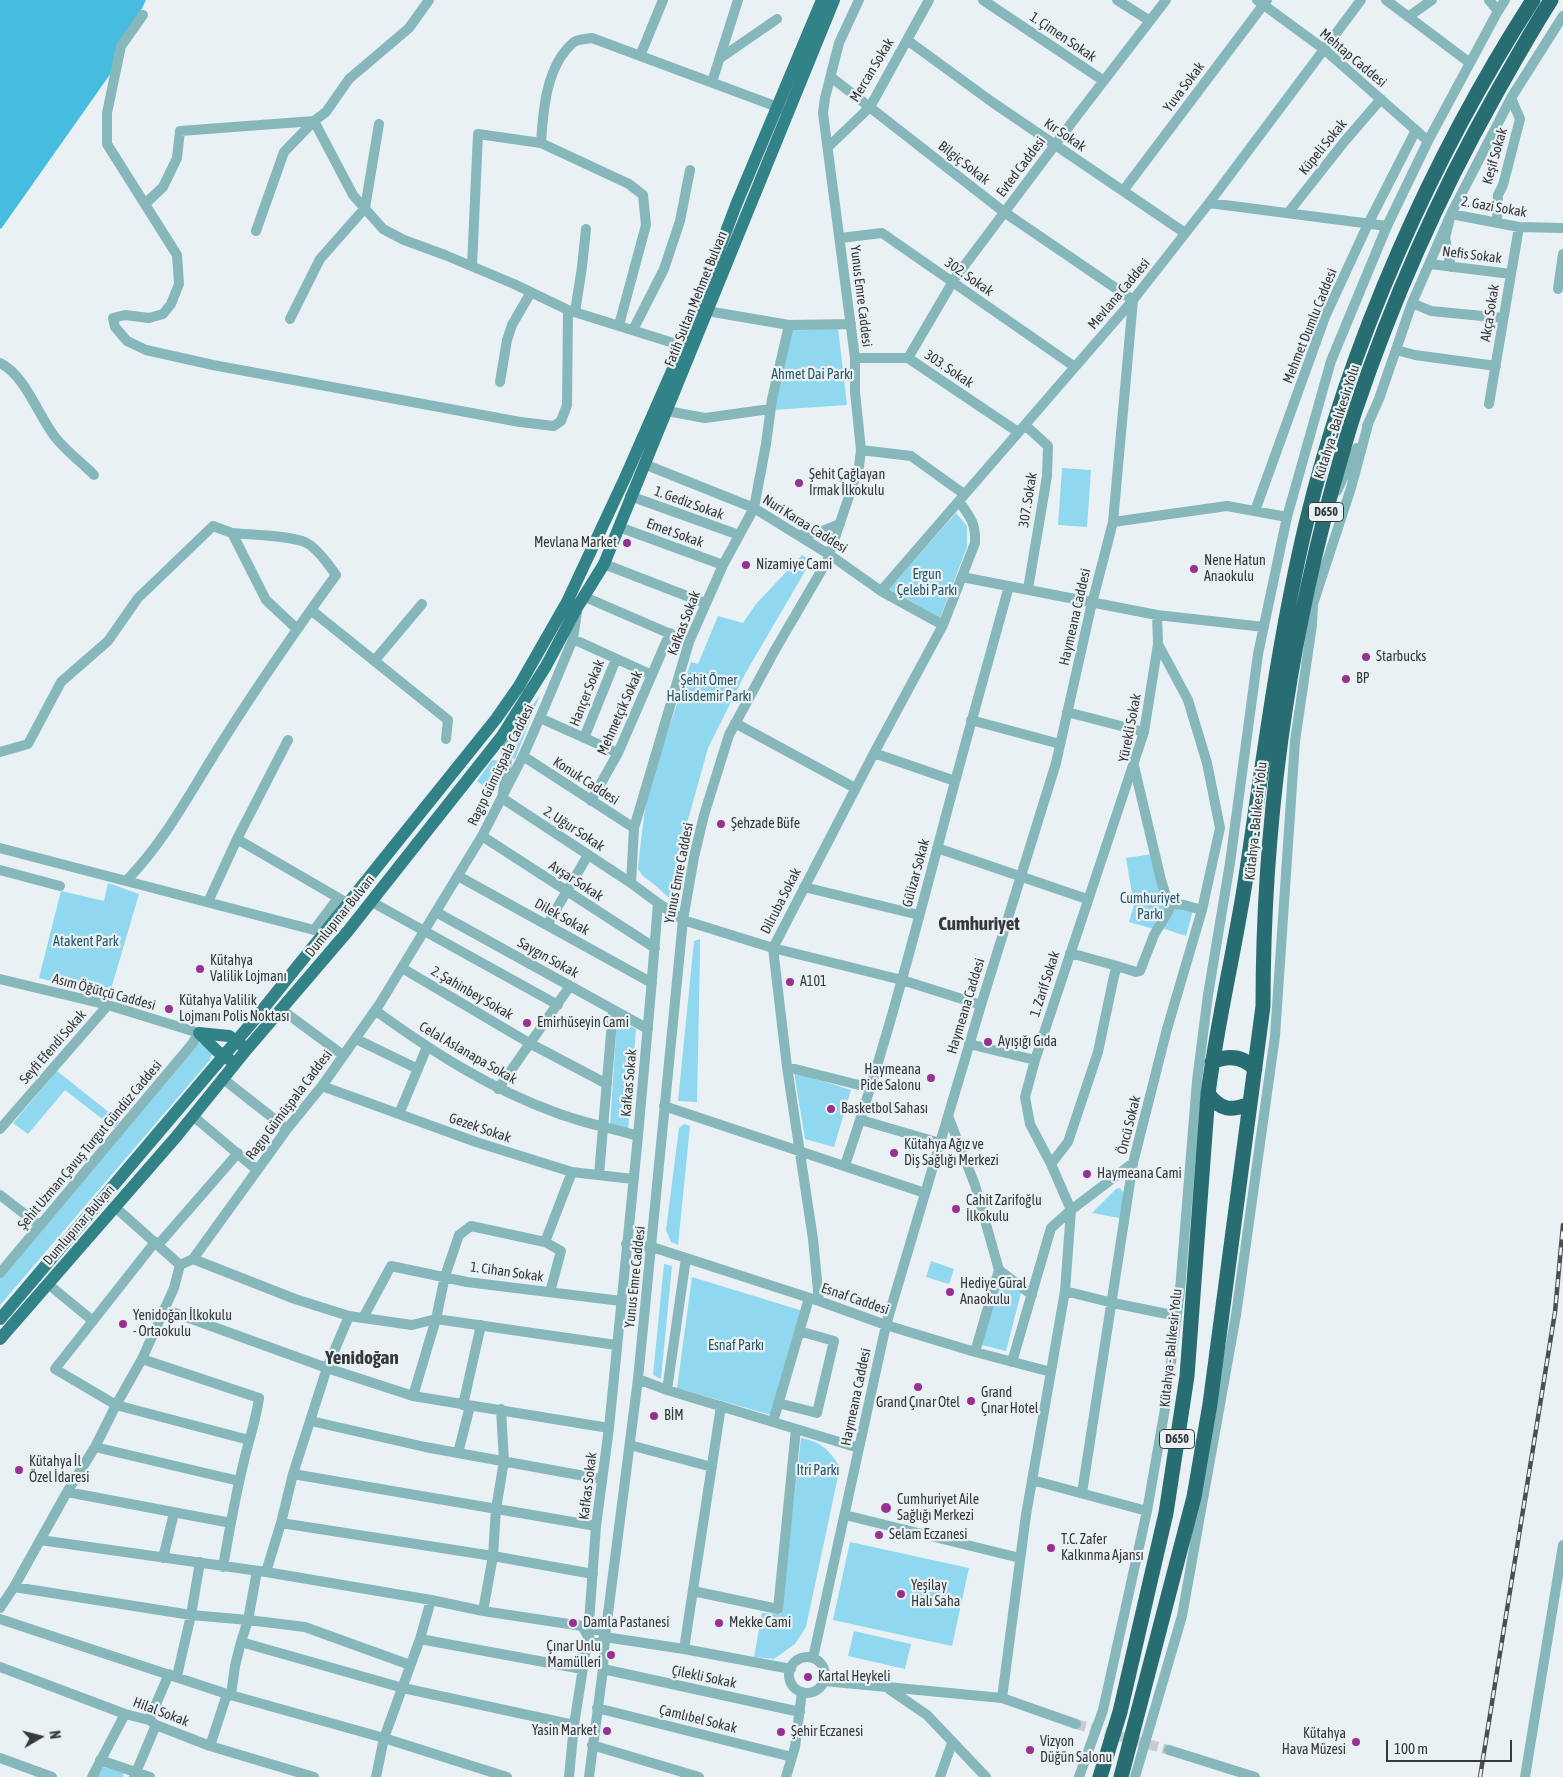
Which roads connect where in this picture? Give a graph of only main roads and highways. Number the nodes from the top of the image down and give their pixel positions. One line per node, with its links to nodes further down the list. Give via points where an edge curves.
1 (822, 0): 5 (main road, Fatih Sultan Mehmet Bulvarı)
2 (834, 0): 5 (main road, Fatih Sultan Mehmet Bulvarı)
3 (1533, 0): 10 (highway, Kütahya - Balıkesir Yolu / D650, via 1452,140 1405,238 1361,346 1332,432 1306,521 1286,614 1240,916)
4 (1551, 0): 12 (highway, Kütahya - Balıkesir Yolu / D650, via 1476,129 1409,269 1355,410 1323,522 1298,634 1282,735 1266,876 1262,1006)
5 (783, 109): 6 (main road, Fatih Sultan Mehmet Bulvarı, via 736,205 683,346 625,478); 6 (main road, Fatih Sultan Mehmet Bulvarı, via 707,311 604,564)
6 (577, 602): 7 (main road, Dumlupınar Bulvarı, via 496,719 343,901); 8 (main road, Dumlupınar Bulvarı, via 546,666 502,736 372,902)
7 (236, 1041): 8 (main road); 9 (main road, Dumlupınar Bulvarı); 9 (main road, via 229,1036 199,1033)
8 (247, 1049): 11 (main road, Dumlupınar Bulvarı)
9 (224, 1056): 11 (main road); 15 (main road, Dumlupınar Bulvarı)
10 (1212, 1062): 12 (highway, via 1236,1057); 13 (highway, Kütahya - Balıkesir Yolu)
11 (235, 1064): 16 (main road, Dumlupınar Bulvarı)
12 (1255, 1069): 14 (highway, Kütahya - Balıkesir Yolu)
13 (1208, 1094): 14 (highway, via 1223,1108); 17 (highway, Kütahya - Balıkesir Yolu / D650, via 1188,1376 1166,1513 1120,1712)
14 (1250, 1104): 18 (highway, Kütahya - Balıkesir Yolu / D650, via 1210,1404 1194,1498)
15 (0, 1318)
16 (0, 1339)
17 (1100, 1777)
18 (1121, 1777)

